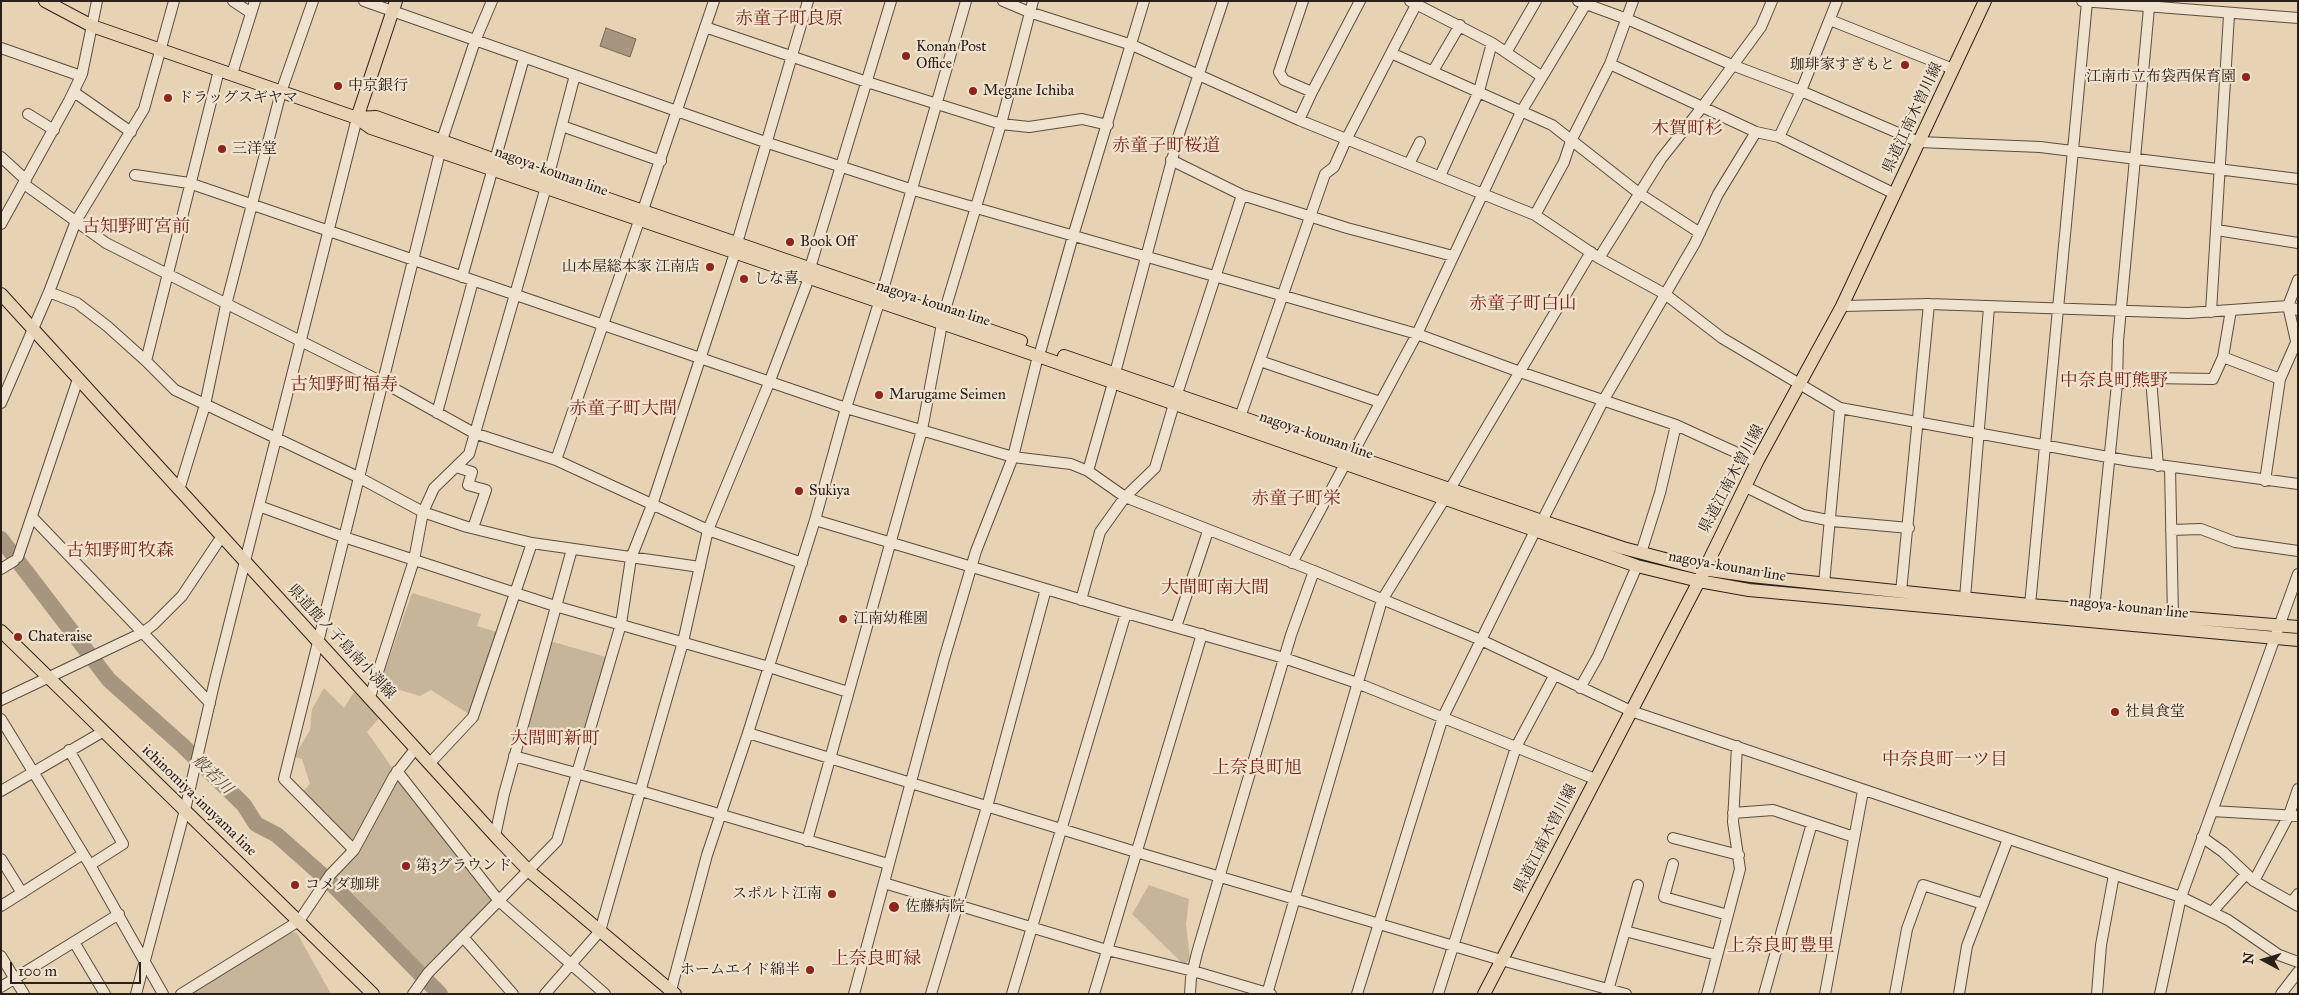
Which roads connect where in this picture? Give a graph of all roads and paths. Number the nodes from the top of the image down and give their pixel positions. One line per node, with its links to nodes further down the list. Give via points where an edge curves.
1 (46, 1): 38 (main road, nagoya-kounan line)
2 (97, 1): 38 (street)
3 (174, 1): 44 (street)
4 (233, 1): 32 (street)
5 (255, 1): 32 (street)
6 (312, 1): 63 (street)
7 (364, 1): 28 (street)
8 (492, 1): 40 (street)
9 (714, 1): 39 (street)
10 (808, 1): 46 (street)
11 (891, 1): 59 (street)
12 (966, 1): 65 (street)
13 (1003, 1): 30 (street)
14 (1032, 1): 30 (street)
15 (1144, 1): 42 (street)
16 (1223, 1): 56 (street)
17 (1303, 1): 64 (street, via 1280,72 1284,80)
18 (1360, 1): 64 (street)
19 (1536, 1): 45 (street)
20 (1633, 1): 35 (street)
21 (1772, 1): 50 (street, via 1760,28)
22 (1837, 1): 36 (street)
23 (1985, 1): 51 (main road, 県道江南木曽川線)
24 (2205, 1): 31 (street)
25 (1415, 2): 37 (street); 47 (street)
26 (2084, 2): 29 (street); 85 (street)
27 (1582, 3): 35 (street); 58 (street)
28 (394, 6): 40 (street); 70 (main road)
29 (2149, 8): 31 (street); 87 (street)
30 (1029, 12): 42 (street); 72 (street)
31 (2202, 12): 33 (street)
32 (252, 13): 54 (street)
33 (2229, 14): 34 (street); 93 (street)
34 (2298, 18)
35 (1627, 19): 49 (street); 50 (street)
36 (1830, 20): 51 (street); 61 (street)
37 (1460, 25): 41 (street); 53 (street)
38 (92, 26): 44 (main road, nagoya-kounan line); 57 (street)
39 (705, 27): 46 (street); 67 (street)
40 (474, 41): 48 (street); 84 (street)
41 (1492, 43): 45 (street); 60 (street)
42 (1132, 45): 56 (street); 73 (street)
43 (1, 48): 57 (street)
44 (161, 50): 52 (main road, nagoya-kounan line); 76 (street, via 144,109)
45 (1507, 51): 58 (street)
46 (792, 54): 59 (street); 81 (street)
47 (1391, 54): 53 (street); 79 (street)
48 (524, 58): 55 (street); 90 (street)
49 (1610, 64): 66 (street); 80 (street)
50 (1732, 65): 61 (street); 66 (street)
51 (1953, 69): 83 (main road, 県道江南木曽川線)
52 (218, 70): 54 (main road, nagoya-kounan line); 99 (street)
53 (1433, 71): 60 (street)
54 (232, 74): 63 (main road, nagoya-kounan line)
55 (575, 75): 67 (street); 74 (street)
56 (1198, 75): 71 (street); 89 (street)
57 (81, 76): 62 (street)
58 (1541, 76): 68 (street)
59 (867, 82): 65 (street); 92 (street)
60 (1479, 91): 68 (street); 95 (street)
61 (1800, 91): 78 (street); 83 (street)
62 (74, 92): 75 (street); 76 (street)
63 (281, 92): 70 (main road, nagoya-kounan line); 105 (street)
64 (1312, 92): 71 (street)
65 (936, 103): 72 (street); 100 (street)
66 (1703, 106): 77 (street); 102 (street, via 1660,158)
67 (678, 110): 81 (street); 88 (street)
68 (1522, 110): 80 (street, via 1552,124); 101 (street)
69 (28, 114): 75 (street)
70 (357, 118): 84 (main road, nagoya-kounan line, via 371,128); 113 (street)
71 (1299, 120): 79 (street)
72 (1001, 124): 73 (street, via 1029,127 1082,119); 106 (street)
73 (1108, 125): 115 (street)
74 (562, 126): 88 (street); 98 (street)
75 (54, 130): 97 (street)
76 (131, 132): 110 (street)
77 (1756, 132): 78 (street); 114 (street, via 1718,194)
78 (1779, 137): 103 (street)
79 (1346, 138): 91 (street); 108 (street, via 1334,167 1324,174)
80 (1571, 141): 102 (street); 109 (street, via 1564,162)
81 (765, 142): 92 (street); 117 (street)
82 (1420, 142): 91 (street)
83 (1919, 142): 85 (street); 103 (main road, 県道江南木曽川線)
84 (441, 146): 90 (main road, nagoya-kounan line); 121 (street)
85 (2072, 151): 87 (street); 139 (street)
86 (1, 157): 97 (street)
87 (2134, 159): 93 (street); 141 (street)
88 (661, 160): 107 (street)
89 (1171, 160): 104 (street); 119 (street)
90 (494, 164): 98 (main road, nagoya-kounan line); 125 (street)
91 (1409, 164): 95 (street)
92 (841, 167): 100 (street); 122 (street)
93 (2221, 171): 96 (street); 112 (street)
94 (135, 175): 99 (street)
95 (1440, 176): 101 (street)
96 (2298, 179)
97 (25, 182): 110 (street); 111 (street)
98 (547, 182): 107 (main road, nagoya-kounan line); 132 (street)
99 (189, 183): 105 (street); 123 (street)
100 (910, 189): 106 (street); 133 (street)
101 (1483, 194): 109 (street); 120 (street)
102 (1640, 194): 114 (street); 118 (street)
103 (1895, 194): 136 (main road, 県道江南木曽川線)
104 (1242, 195): 108 (street); 124 (street)
105 (252, 205): 113 (street); 135 (street)
106 (976, 208): 115 (street); 143 (street)
107 (641, 216): 117 (main road, nagoya-kounan line); 144 (street)
108 (1310, 216): 120 (street); 130 (street)
109 (1535, 216): 118 (street)
110 (76, 221): 123 (street, via 106,243); 128 (street)
111 (1, 224)
112 (2217, 230): 116 (street); 142 (street)
113 (328, 231): 121 (street); 148 (street)
114 (1700, 233): 131 (street)
115 (1073, 236): 119 (street); 149 (street)
116 (2298, 243)
117 (736, 248): 122 (main road, nagoya-kounan line); 151 (street)
118 (1595, 255): 131 (street); 154 (street)
119 (1147, 256): 124 (street); 155 (street)
120 (1453, 256): 146 (street)
121 (412, 260): 125 (street); 159 (street)
122 (809, 273): 133 (main road, nagoya-kounan line); 160 (street)
123 (167, 274): 135 (street); 152 (street)
124 (1215, 275): 130 (street); 163 (street)
125 (462, 277): 127 (street)
126 (2298, 280): 138 (street)
127 (473, 281): 132 (street); 170 (street)
128 (49, 292): 145 (street); 152 (street, via 76,302)
129 (1, 294): 145 (main road, 県道鹿ノ子島南小渕線)
130 (1284, 294): 146 (street); 153 (street)
131 (1665, 294): 162 (street, via 1722,338); 164 (street)
132 (515, 296): 144 (street); 176 (street)
133 (880, 298): 143 (main road, nagoya-kounan line); 168 (street)
134 (1929, 304): 136 (street); 137 (street); 172 (street)
135 (226, 305): 148 (street); 167 (street)
136 (1842, 306): 162 (main road, 県道江南木曽川線)
137 (1989, 307): 139 (street); 175 (street)
138 (2293, 308): 140 (street); 147 (street)
139 (2058, 309): 141 (street); 178 (street)
140 (2231, 310): 142 (street); 150 (street)
141 (2121, 312): 142 (street); 161 (street)
142 (2211, 312)
143 (943, 318): 149 (main road, nagoya-kounan line); 174 (street)
144 (603, 325): 151 (street); 182 (street)
145 (34, 330): 157 (main road, 県道鹿ノ子島南小渕線); 166 (street)
146 (1417, 334): 154 (street); 165 (street)
147 (2297, 340): 158 (street)
148 (300, 343): 159 (street); 177 (street)
149 (1040, 352): 155 (main road, nagoya-kounan line); 179 (street)
150 (2223, 357): 156 (street, via 2213,379); 158 (street)
151 (699, 358): 160 (street); 195 (street)
152 (146, 360): 167 (street, via 175,390)
153 (1260, 361): 165 (street); 171 (street)
154 (1520, 372): 164 (street); 193 (street)
155 (1114, 378): 163 (main road, nagoya-kounan line); 187 (street)
156 (2151, 378): 161 (street); 184 (street)
157 (78, 379): 192 (main road, 県道鹿ノ子島南小渕線); 198 (street)
158 (2280, 379): 189 (street)
159 (384, 383): 170 (street); 188 (street)
160 (769, 383): 168 (street); 204 (street)
161 (2117, 384): 180 (street)
162 (1801, 385): 169 (street); 183 (main road, 県道江南木曽川線)
163 (1176, 399): 171 (main road, nagoya-kounan line); 194 (street, via 1155,468)
164 (1603, 401): 173 (street); 201 (street)
165 (1380, 402): 181 (street)
166 (1, 403)
167 (205, 405): 177 (street); 192 (street)
168 (846, 408): 174 (street); 199 (street)
169 (1840, 408): 172 (street); 200 (street)
170 (437, 413): 176 (street)
171 (1239, 421): 181 (main road, nagoya-kounan line)
172 (1918, 423): 175 (street); 203 (street)
173 (1676, 425): 183 (street); 213 (street, via 1660,493)
174 (922, 430): 179 (street); 210 (street)
175 (1978, 432): 178 (street); 231 (street)
176 (474, 433): 182 (street); 186 (street, via 469,454)
177 (277, 439): 188 (street); 196 (street)
178 (2045, 446): 180 (street); 234 (street)
179 (1013, 457): 187 (street, via 1071,464); 219 (street)
180 (2109, 458): 184 (street); 236 (street)
181 (1348, 459): 193 (main road, nagoya-kounan line); 218 (street)
182 (556, 460): 195 (street)
183 (1757, 462): 191 (main road, 県道江南木曽川線)
184 (2158, 466): 185 (street)
185 (2170, 467): 189 (street); 205 (street)
186 (456, 468): 197 (street, via 434,488); 202 (street, via 472,472 468,485 486,490)
187 (1088, 471): 194 (street)
188 (358, 477): 197 (street); 208 (street)
189 (2265, 481): 190 (street)
190 (2298, 484)
191 (1746, 487): 200 (street, via 1803,515); 223 (main road, 県道江南木曽川線)
192 (179, 490): 207 (main road, 県道鹿ノ子島南小渕線)
193 (1448, 494): 201 (main road, nagoya-kounan line); 233 (street)
194 (1125, 497): 206 (street); 232 (street, via 1100,532)
195 (652, 505): 204 (street); 214 (street)
196 (260, 506): 208 (street); 216 (street)
197 (423, 512): 202 (street); 215 (street)
198 (32, 517): 222 (street, via 16,559); 244 (street)
199 (815, 520): 210 (street); 217 (street)
200 (1832, 521): 203 (street); 227 (street)
201 (1539, 525): 213 (main road, nagoya-kounan line); 220 (main road, nagoya-kounan line); 248 (street)
202 (473, 528): 209 (street)
203 (1909, 528): 229 (street)
204 (708, 530): 217 (street); 221 (street)
205 (2171, 530): 212 (street, via 2201,529 2236,542); 238 (street)
206 (1208, 531): 218 (street); 241 (street)
207 (222, 536): 216 (main road, 県道鹿ノ子島南小渕線); 244 (street, via 182,596)
208 (344, 537): 215 (street); 247 (street)
209 (532, 543): 211 (street); 230 (street)
210 (890, 543): 219 (street); 257 (street)
211 (572, 549): 214 (street); 235 (street)
212 (2298, 551)
213 (1641, 553): 223 (main road, nagoya-kounan line)
214 (631, 558): 221 (street); 239 (street)
215 (414, 560): 230 (street); 258 (street)
216 (246, 562): 247 (main road, 県道鹿ノ子島南小渕線); 260 (street)
217 (802, 563): 252 (street)
218 (1292, 563): 224 (street)
219 (972, 566): 228 (street); 277 (street)
220 (1637, 566): 226 (main road, nagoya-kounan line); 256 (street, via 1598,656)
221 (700, 567): 250 (street)
222 (1, 569)
223 (1703, 569): 226 (main road, 県道江南木曽川線); 227 (main road, nagoya-kounan line)
224 (1314, 571): 233 (street); 251 (street)
225 (2298, 574): 240 (street)
226 (1698, 581): 246 (main road, nagoya-kounan line, via 1812,596); 261 (main road, 県道江南木曽川線)
227 (1824, 584): 229 (main road, nagoya-kounan line)
228 (1046, 589): 232 (street); 282 (street)
229 (1901, 592): 231 (main road, nagoya-kounan line)
230 (516, 593): 235 (street); 272 (street, via 473,717)
231 (1965, 598): 234 (main road, nagoya-kounan line)
232 (1081, 600): 237 (street)
233 (1382, 600): 248 (street); 255 (street)
234 (2030, 605): 236 (main road, nagoya-kounan line)
235 (555, 606): 239 (street); 270 (street)
236 (2094, 610): 238 (main road, nagoya-kounan line)
237 (1126, 614): 241 (street); 289 (street)
238 (2173, 617): 240 (main road, nagoya-kounan line)
239 (621, 624): 250 (street); 275 (street)
240 (2278, 626): 242 (main road, nagoya-kounan line); 246 (street)
241 (1176, 627): 245 (street)
242 (2298, 627)
243 (1, 631): 254 (main road, ichinomiya-inuyama line)
244 (142, 633): 254 (street); 260 (street)
245 (1202, 634): 251 (street); 297 (street)
246 (2274, 638): 249 (main road, nagoya-kounan line); 284 (street)
247 (317, 639): 258 (main road, 県道鹿ノ子島南小渕線); 296 (street, via 284,779)
248 (1481, 640): 253 (street); 262 (street)
249 (2298, 640)
250 (684, 642): 252 (street); 279 (street)
251 (1284, 658): 255 (street); 307 (street)
252 (769, 667): 257 (street); 265 (street)
253 (1554, 676): 256 (street); 267 (street)
254 (50, 678): 259 (street); 264 (main road, ichinomiya-inuyama line)
255 (1357, 683): 262 (street); 313 (street)
256 (1580, 688): 261 (street)
257 (848, 692): 271 (street)
258 (370, 698): 268 (main road, 県道鹿ノ子島南小渕線)
259 (1, 700)
260 (210, 703): 283 (street)
261 (1631, 711): 266 (street); 276 (main road, 県道江南木曽川線)
262 (1443, 717): 267 (street); 323 (street)
263 (1, 719): 274 (street)
264 (104, 731): 269 (street); 283 (main road, ichinomiya-inuyama line)
265 (748, 733): 271 (street); 286 (street)
266 (1737, 746): 280 (street); 285 (street)
267 (1516, 747): 276 (street); 329 (street)
268 (416, 748): 272 (main road, 県道鹿ノ子島南小渕線); 273 (street)
269 (69, 750): 274 (street); 303 (street, via 123,844)
270 (514, 756): 275 (street); 290 (street)
271 (830, 758): 277 (street); 295 (street)
272 (430, 763): 290 (main road, 県道鹿ノ子島南小渕線)
273 (397, 771): 296 (street); 314 (street)
274 (34, 772): 281 (street); 298 (street)
275 (577, 773): 279 (street); 304 (street, via 556,841)
276 (1596, 779): 334 (main road, 県道江南木曽川線)
277 (910, 784): 282 (street); 301 (street)
278 (2298, 789): 287 (street)
279 (641, 790): 286 (street); 325 (street)
280 (1863, 790): 291 (street); 294 (street)
281 (1, 791)
282 (987, 807): 289 (street); 316 (street)
283 (185, 810): 322 (main road, ichinomiya-inuyama line); 333 (street)
284 (2212, 811): 287 (street); 292 (street)
285 (1733, 813): 288 (street, via 1773,810); 299 (street)
286 (720, 816): 295 (street); 342 (street)
287 (2294, 816): 308 (street)
288 (1812, 823): 291 (street); 364 (street)
289 (1062, 830): 297 (street); 324 (street)
290 (495, 836): 304 (main road, 県道鹿ノ子島南小渕線)
291 (1854, 837): 365 (street)
292 (2202, 837): 305 (street); 312 (street)
293 (1673, 838): 299 (street)
294 (2008, 838): 306 (street); 317 (street)
295 (807, 841): 301 (street)
296 (354, 850): 322 (street, via 323,884)
297 (1136, 852): 307 (street); 330 (street)
298 (83, 854): 303 (street); 311 (street)
299 (1739, 855): 321 (street, via 1740,868)
300 (1, 859): 311 (street)
301 (888, 864): 309 (street)
302 (1672, 864): 321 (street, via 1664,897)
303 (90, 865): 320 (street)
304 (529, 871): 314 (street); 325 (main road, 県道鹿ノ子島南小渕線)
305 (2246, 874): 308 (street); 319 (street)
306 (2114, 875): 312 (street); 368 (street, via 2101,945)
307 (1220, 877): 313 (street); 337 (street)
308 (2254, 881): 315 (street)
309 (884, 883): 316 (street); 354 (street)
310 (1638, 885): 326 (street)
311 (22, 893): 318 (street)
312 (2181, 897): 319 (street); 369 (street)
313 (1296, 899): 323 (street); 343 (street)
314 (499, 901): 327 (street); 336 (street)
315 (2296, 901)
316 (958, 904): 324 (street); 355 (street)
317 (1983, 904): 366 (street, via 1923,884 1907,929); 367 (street, via 1966,946)
318 (1, 906)
319 (2212, 912): 335 (street, via 2279,955)
320 (118, 914): 328 (street); 333 (street)
321 (1728, 915): 331 (street)
322 (299, 921): 348 (street); 349 (main road, ichinomiya-inuyama line)
323 (1379, 923): 329 (street); 359 (street)
324 (1031, 927): 330 (street); 356 (street)
325 (600, 931): 336 (street); 342 (main road, 県道鹿ノ子島南小渕線)
326 (1625, 931): 331 (street); 341 (street)
327 (463, 937): 350 (street); 351 (street)
328 (74, 942): 339 (street); 345 (street)
329 (1453, 946): 334 (street); 360 (street)
330 (1106, 950): 337 (street); 357 (street)
331 (1717, 955): 363 (street)
332 (1, 956): 339 (street)
333 (145, 959): 346 (street); 347 (street)
334 (1501, 960): 341 (street); 361 (main road, 県道江南木曽川線)
335 (2298, 962)
336 (572, 964): 352 (street); 353 (street)
337 (1193, 971): 343 (street); 358 (street)
338 (2298, 972): 370 (street)
339 (15, 978): 340 (street); 344 (street)
340 (1, 987)
341 (1608, 992): 362 (street)
342 (672, 993)
343 (1268, 993)
344 (24, 994)
345 (105, 994)
346 (136, 994)
347 (163, 994)
348 (181, 994)
349 (373, 994)
350 (412, 994)
351 (513, 994)
352 (545, 994)
353 (604, 994)
354 (854, 994)
355 (931, 994)
356 (1012, 994)
357 (1094, 994)
358 (1190, 994)
359 (1357, 994)
360 (1438, 994)
361 (1484, 994)
362 (1626, 994)
363 (1707, 994)
364 (1764, 994)
365 (1825, 994)
366 (1895, 994)
367 (1959, 994)
368 (2097, 994)
369 (2160, 994)
370 (2281, 994)

